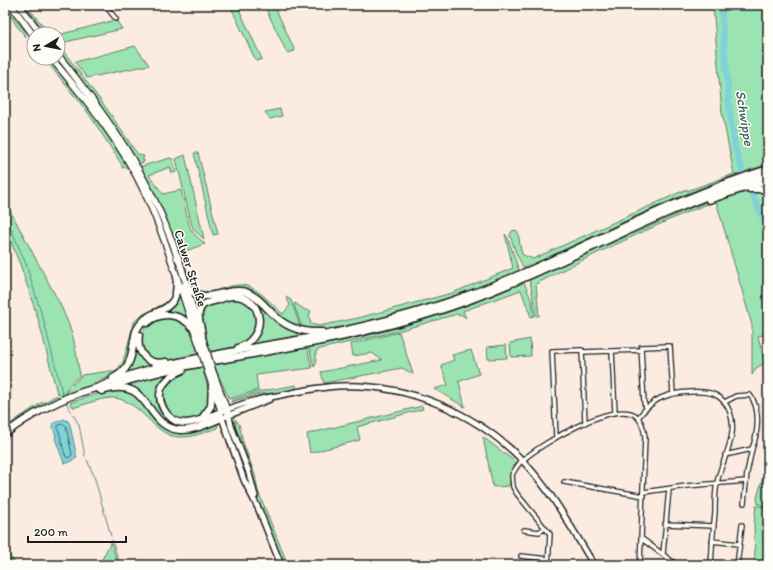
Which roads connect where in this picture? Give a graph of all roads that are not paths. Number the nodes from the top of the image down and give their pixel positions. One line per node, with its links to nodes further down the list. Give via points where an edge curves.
1 (6, 5): 6 (street)
2 (10, 5): 6 (main road)
3 (19, 5): 7 (main road)
4 (23, 5): 7 (street)
5 (105, 5): 8 (street)
6 (15, 11): 9 (main road)
7 (25, 13): 10 (main road)
8 (116, 19)
9 (26, 26)
10 (36, 26)
11 (66, 65): 19 (main road, Calwer Straße, via 115,132 142,175)
12 (58, 66): 20 (main road, Calwer Straße, via 110,134 137,177 160,227)
13 (768, 169): 16 (highway)
14 (768, 175): 16 (highway)
15 (768, 180): 16 (highway)
16 (758, 181): 17 (highway); 17 (highway); 18 (highway)
17 (738, 186): 22 (highway, via 667,206 485,289 414,313); 29 (highway, via 671,211 528,277 446,309 361,332)
18 (768, 189)
19 (177, 254): 22 (highway, via 188,287 194,293 206,296 231,291 242,292 258,299 278,319 296,329 314,332); 23 (main road, Calwer Straße)
20 (177, 277): 21 (main road, Calwer Straße); 33 (highway, via 177,292 172,302 143,321 136,331 131,359 126,368 116,377)
21 (193, 328): 24 (main road, Calwer Straße); 30 (highway, via 182,318 164,315 150,321 141,329 139,335 140,349 150,361)
22 (342, 331): 28 (highway)
23 (202, 337): 24 (main road, Calwer Straße); 28 (highway, via 198,314 200,307 228,296 248,301 256,309 259,318 257,332 247,344)
24 (202, 347): 31 (main road, Calwer Straße, bridge)
25 (641, 349): 27 (street); 35 (street, via 670,346); 39 (street)
26 (582, 351): 27 (street); 45 (street); 47 (street, via 552,350)
27 (612, 351): 41 (street)
28 (224, 354): 30 (highway)
29 (219, 360): 34 (highway, via 172,369); 44 (highway, via 177,372 162,388 162,406 170,417 183,423)
30 (183, 361): 33 (highway)
31 (210, 372): 32 (main road, Calwer Straße); 40 (main road, Calwer Straße)
32 (212, 384): 40 (main road, Calwer Straße); 44 (highway, via 211,406)
33 (88, 390): 37 (highway)
34 (100, 390): 37 (highway); 40 (highway, via 118,387 134,391 166,426 180,430 190,429)
35 (673, 394): 38 (street, via 710,393); 39 (street)
36 (276, 396): 40 (street, via 261,398); 42 (street); 50 (street, via 321,387 348,386 402,392 461,415 488,432)
37 (72, 398): 46 (highway)
38 (725, 402): 48 (street, via 744,395 750,395 755,401 757,426); 49 (street, via 732,418 732,432)
39 (646, 407): 43 (street)
40 (223, 413): 42 (main road, Calwer Straße); 44 (highway); 57 (street, Calwer Straße, via 244,480)
41 (614, 413): 43 (street, via 631,414); 45 (street)
42 (229, 416): 57 (street, Calwer Straße)
43 (638, 418): 55 (street, via 645,437)
44 (202, 419)
45 (585, 423): 47 (street)
46 (5, 435)
47 (556, 437): 50 (street)
48 (752, 449): 49 (street); 51 (street)
49 (725, 454): 53 (street)
50 (522, 461): 61 (street, via 512,475 513,487); 71 (street, via 556,504)
51 (746, 481): 53 (street); 56 (street)
52 (564, 482): 55 (street)
53 (716, 483): 54 (street); 60 (street)
54 (669, 489): 55 (street); 58 (street)
55 (644, 494): 63 (street)
56 (744, 503)
57 (259, 510): 69 (street, Calwer Straße)
58 (665, 524): 60 (street); 66 (street)
59 (742, 525): 65 (street)
60 (714, 526): 64 (street)
61 (545, 528): 62 (street, via 539,532); 68 (street, via 550,534)
62 (524, 530)
63 (642, 539): 66 (street); 72 (street)
64 (712, 541): 65 (street); 74 (street)
65 (739, 544): 75 (street)
66 (662, 554): 73 (street)
67 (521, 556): 68 (street)
68 (548, 559): 70 (street)
69 (281, 565)
70 (548, 565)
71 (594, 565)
72 (640, 565)
73 (677, 565)
74 (711, 565)
75 (737, 565)

